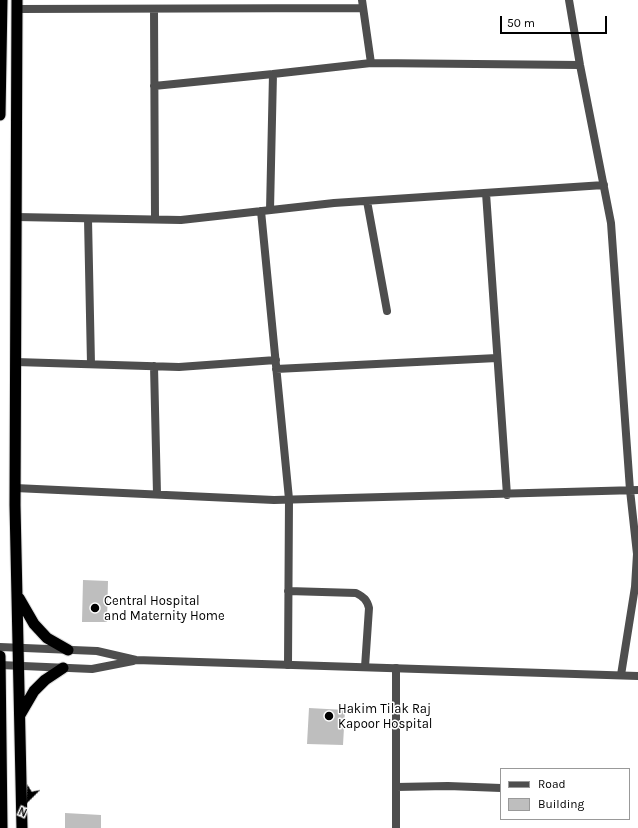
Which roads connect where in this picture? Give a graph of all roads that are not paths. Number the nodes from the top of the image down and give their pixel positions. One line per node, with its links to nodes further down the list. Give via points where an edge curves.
1 (2, 0): 11 (highway)
2 (569, 0): 8 (street)
3 (232, 4): 4 (street); 6 (street)
4 (362, 4): 7 (street)
5 (17, 5): 6 (street); 17 (highway)
6 (154, 9): 10 (street)
7 (371, 63): 8 (street); 9 (street)
8 (580, 65): 12 (street)
9 (273, 74): 10 (street); 15 (street)
10 (154, 86): 19 (street)
11 (0, 115)
12 (604, 185): 13 (street); 28 (street, via 611,223)
13 (486, 193): 14 (street); 21 (street)
14 (367, 201): 15 (street); 20 (street)
15 (270, 210): 16 (street)
16 (261, 211): 19 (street, via 181,220); 22 (street)
17 (16, 217): 18 (street); 23 (highway)
18 (88, 219): 19 (street); 24 (street)
19 (155, 220)
20 (387, 311)
21 (497, 358): 26 (street); 30 (street)
22 (276, 360): 25 (street, via 179,367); 26 (street)
23 (16, 362): 24 (street); 27 (highway)
24 (91, 364): 25 (street)
25 (154, 366): 29 (street)
26 (276, 369): 31 (street)
27 (15, 488): 29 (street); 33 (highway)
28 (634, 490): 30 (street); 45 (street, via 637,554 635,587)
29 (157, 494): 31 (street)
30 (507, 494): 31 (street)
31 (289, 500): 32 (street)
32 (288, 591): 40 (street); 42 (street, via 356,593 362,596 369,608)
33 (17, 595): 35 (highway); 36 (highway, via 34,624 47,638)
34 (0, 647): 35 (street)
35 (18, 648): 36 (street); 41 (highway)
36 (68, 650): 38 (street, via 97,651)
37 (0, 656): 39 (highway)
38 (136, 660): 40 (street); 43 (street, via 92,669)
39 (0, 665): 41 (street); 47 (highway)
40 (288, 665): 42 (street)
41 (19, 666): 43 (street); 48 (highway)
42 (365, 667): 44 (street)
43 (63, 668): 48 (highway, via 34,691)
44 (396, 668): 45 (street); 49 (street)
45 (621, 675): 46 (street)
46 (638, 676)
47 (0, 715): 51 (highway)
48 (20, 716): 52 (highway)
49 (396, 787): 50 (street); 53 (street)
50 (500, 788)
51 (2, 828)
52 (22, 828)
53 (396, 828)

